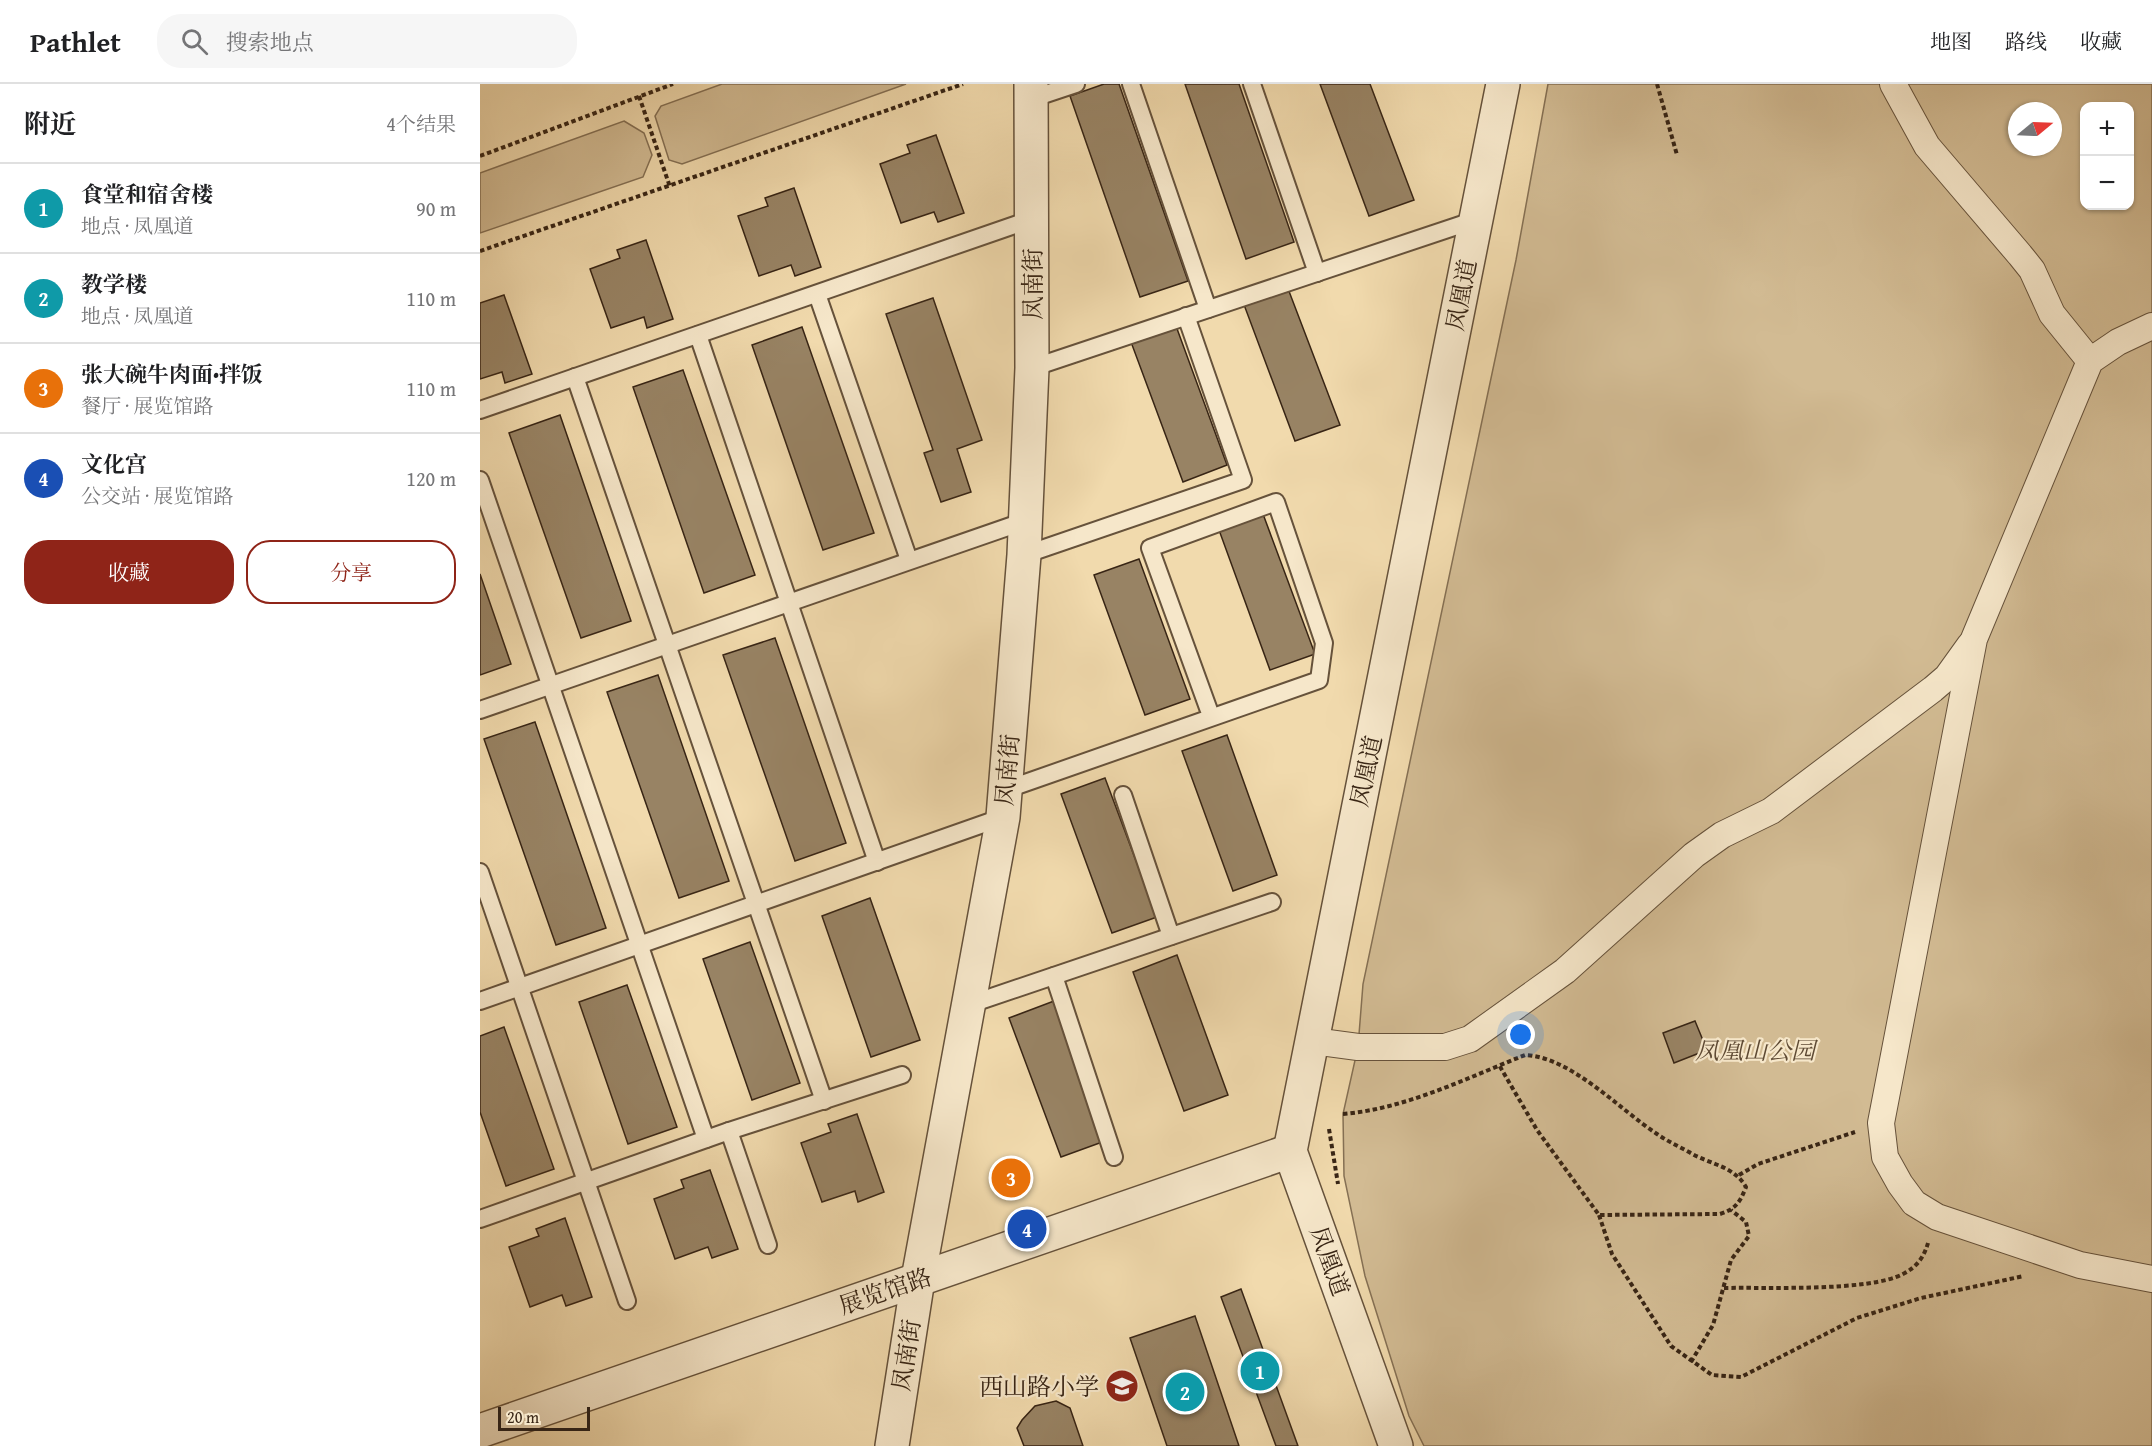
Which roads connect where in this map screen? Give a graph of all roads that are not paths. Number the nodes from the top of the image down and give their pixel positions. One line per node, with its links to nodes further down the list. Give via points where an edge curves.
1 (1076, 84): 6 (lane)
2 (1131, 84): 11 (lane)
3 (1252, 84): 9 (lane)
4 (1503, 84): 8 (street, 凤凰道)
5 (1893, 84): 15 (street, via 1927,146 2032,270 2052,314)
6 (1031, 92): 7 (street, 凤南街)
7 (1032, 219): 10 (lane); 16 (street, 凤南街)
8 (1475, 220): 9 (lane); 46 (street, 凤凰道)
9 (1317, 273): 11 (lane)
10 (818, 294): 14 (lane); 22 (lane)
11 (1208, 309): 12 (lane)
12 (1186, 316): 16 (lane); 21 (lane, via 1243,480)
13 (2152, 326): 15 (street)
14 (698, 334): 17 (lane); 23 (lane)
15 (2090, 361): 24 (street)
16 (1032, 368): 20 (street, 凤南街)
17 (575, 377): 18 (lane); 25 (lane)
18 (480, 410)
19 (480, 480): 26 (lane)
20 (1025, 521): 21 (street, 凤南街); 22 (lane)
21 (1024, 555): 30 (street, 凤南街)
22 (909, 560): 23 (lane)
23 (789, 602): 25 (lane); 31 (lane)
24 (1974, 639): 41 (street, via 1947,677 1933,689 1771,811 1722,835 1694,855 1565,971 1470,1039 1445,1047); 52 (street, via 1881,1123 1885,1157 1914,1203 1937,1217 2080,1264)
25 (668, 644): 26 (lane); 34 (lane)
26 (550, 686): 27 (lane); 36 (lane)
27 (480, 710)
28 (1211, 716): 28 (lane, via 1319,680 1324,643 1276,502 1150,548); 30 (lane)
29 (1123, 795): 35 (lane)
30 (1004, 804): 31 (lane); 40 (street, 凤南街)
31 (877, 862): 34 (lane)
32 (480, 872): 38 (lane)
33 (1272, 902): 35 (lane)
34 (757, 904): 36 (lane); 43 (lane)
35 (1171, 936): 37 (lane)
36 (638, 946): 38 (lane); 45 (lane)
37 (1054, 976): 40 (lane); 47 (lane)
38 (520, 987): 39 (lane); 48 (lane)
39 (480, 1001)
40 (968, 1005): 51 (street, 凤南街)
41 (1328, 1043)
42 (902, 1075): 43 (lane)
43 (824, 1101): 44 (lane)
44 (729, 1131): 45 (lane); 50 (lane)
45 (706, 1139): 48 (lane)
46 (1290, 1151): 51 (street, 展览馆路); 56 (street, 凤凰道)
47 (1114, 1157)
48 (588, 1181): 49 (lane); 53 (lane)
49 (480, 1219)
50 (768, 1245)
51 (918, 1279): 54 (street, 展览馆路); 55 (street, 凤南街)
52 (2152, 1279)
53 (627, 1301)
54 (480, 1431)
55 (892, 1446)
56 (1396, 1446)

